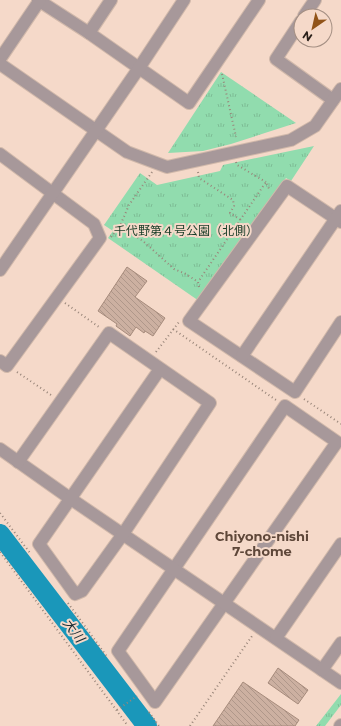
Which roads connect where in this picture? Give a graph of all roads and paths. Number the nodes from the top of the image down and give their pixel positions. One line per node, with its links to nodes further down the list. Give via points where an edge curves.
1 (39, 0): 5 (street); 7 (street)
2 (111, 0): 5 (street)
3 (184, 0): 10 (street)
4 (259, 0): 8 (street)
5 (89, 33): 10 (street)
6 (293, 33): 12 (street, via 276,59)
7 (0, 60)
8 (216, 63): 10 (street, via 189,103); 14 (path, via 223,75)
9 (0, 64): 13 (street)
10 (139, 68): 13 (street)
11 (341, 88): 12 (street)
12 (333, 100): 15 (street, via 315,126 291,140)
13 (96, 131): 17 (street, via 127,152); 20 (street)
14 (236, 137)
15 (232, 152): 17 (street, via 167,167); 19 (path, via 237,165)
16 (0, 154): 20 (street)
17 (157, 163): 25 (path, via 129,206 120,226 143,241 174,269)
18 (198, 172): 23 (path, via 199,178 233,200 234,206 230,213)
19 (266, 182): 21 (path); 23 (path)
20 (54, 194): 24 (street); 27 (street, via 94,224 100,238)
21 (274, 203): 22 (street, via 287,186); 32 (street, via 189,321)
22 (339, 217): 32 (street)
23 (241, 220): 25 (path)
24 (0, 270)
25 (198, 282): 26 (path)
26 (199, 287)
27 (57, 297): 31 (path); 34 (street)
28 (179, 321): 30 (path)
29 (341, 322): 36 (street)
30 (173, 329): 33 (path); 38 (path)
31 (109, 333): 33 (street); 37 (street)
32 (242, 356): 36 (street)
33 (149, 361): 35 (street)
34 (4, 363): 37 (path)
35 (160, 369): 42 (street); 44 (street, via 210,403)
36 (295, 392): 39 (path)
37 (61, 401): 41 (street)
38 (285, 406): 48 (street); 50 (street, via 337,442)
39 (341, 424)
40 (0, 449): 41 (street)
41 (18, 462): 42 (street)
42 (71, 499): 44 (street); 44 (street, via 39,544 75,594 82,591)
43 (0, 513): 47 (path)
44 (123, 534): 48 (street)
45 (341, 544): 52 (street)
46 (0, 552): 59 (path)
47 (33, 557)
48 (173, 568): 50 (street); 50 (street, via 118,651 155,702)
49 (66, 601): 54 (path)
50 (224, 603): 51 (street)
51 (258, 626): 52 (street); 62 (path)
52 (276, 638): 55 (street)
53 (341, 643): 55 (street)
54 (108, 658)
55 (322, 670): 56 (street)
56 (341, 683)
57 (141, 702): 59 (path, via 136,696)
58 (146, 708): 61 (path)
59 (117, 709): 60 (path)
60 (128, 726)
61 (159, 726)
62 (190, 726)

